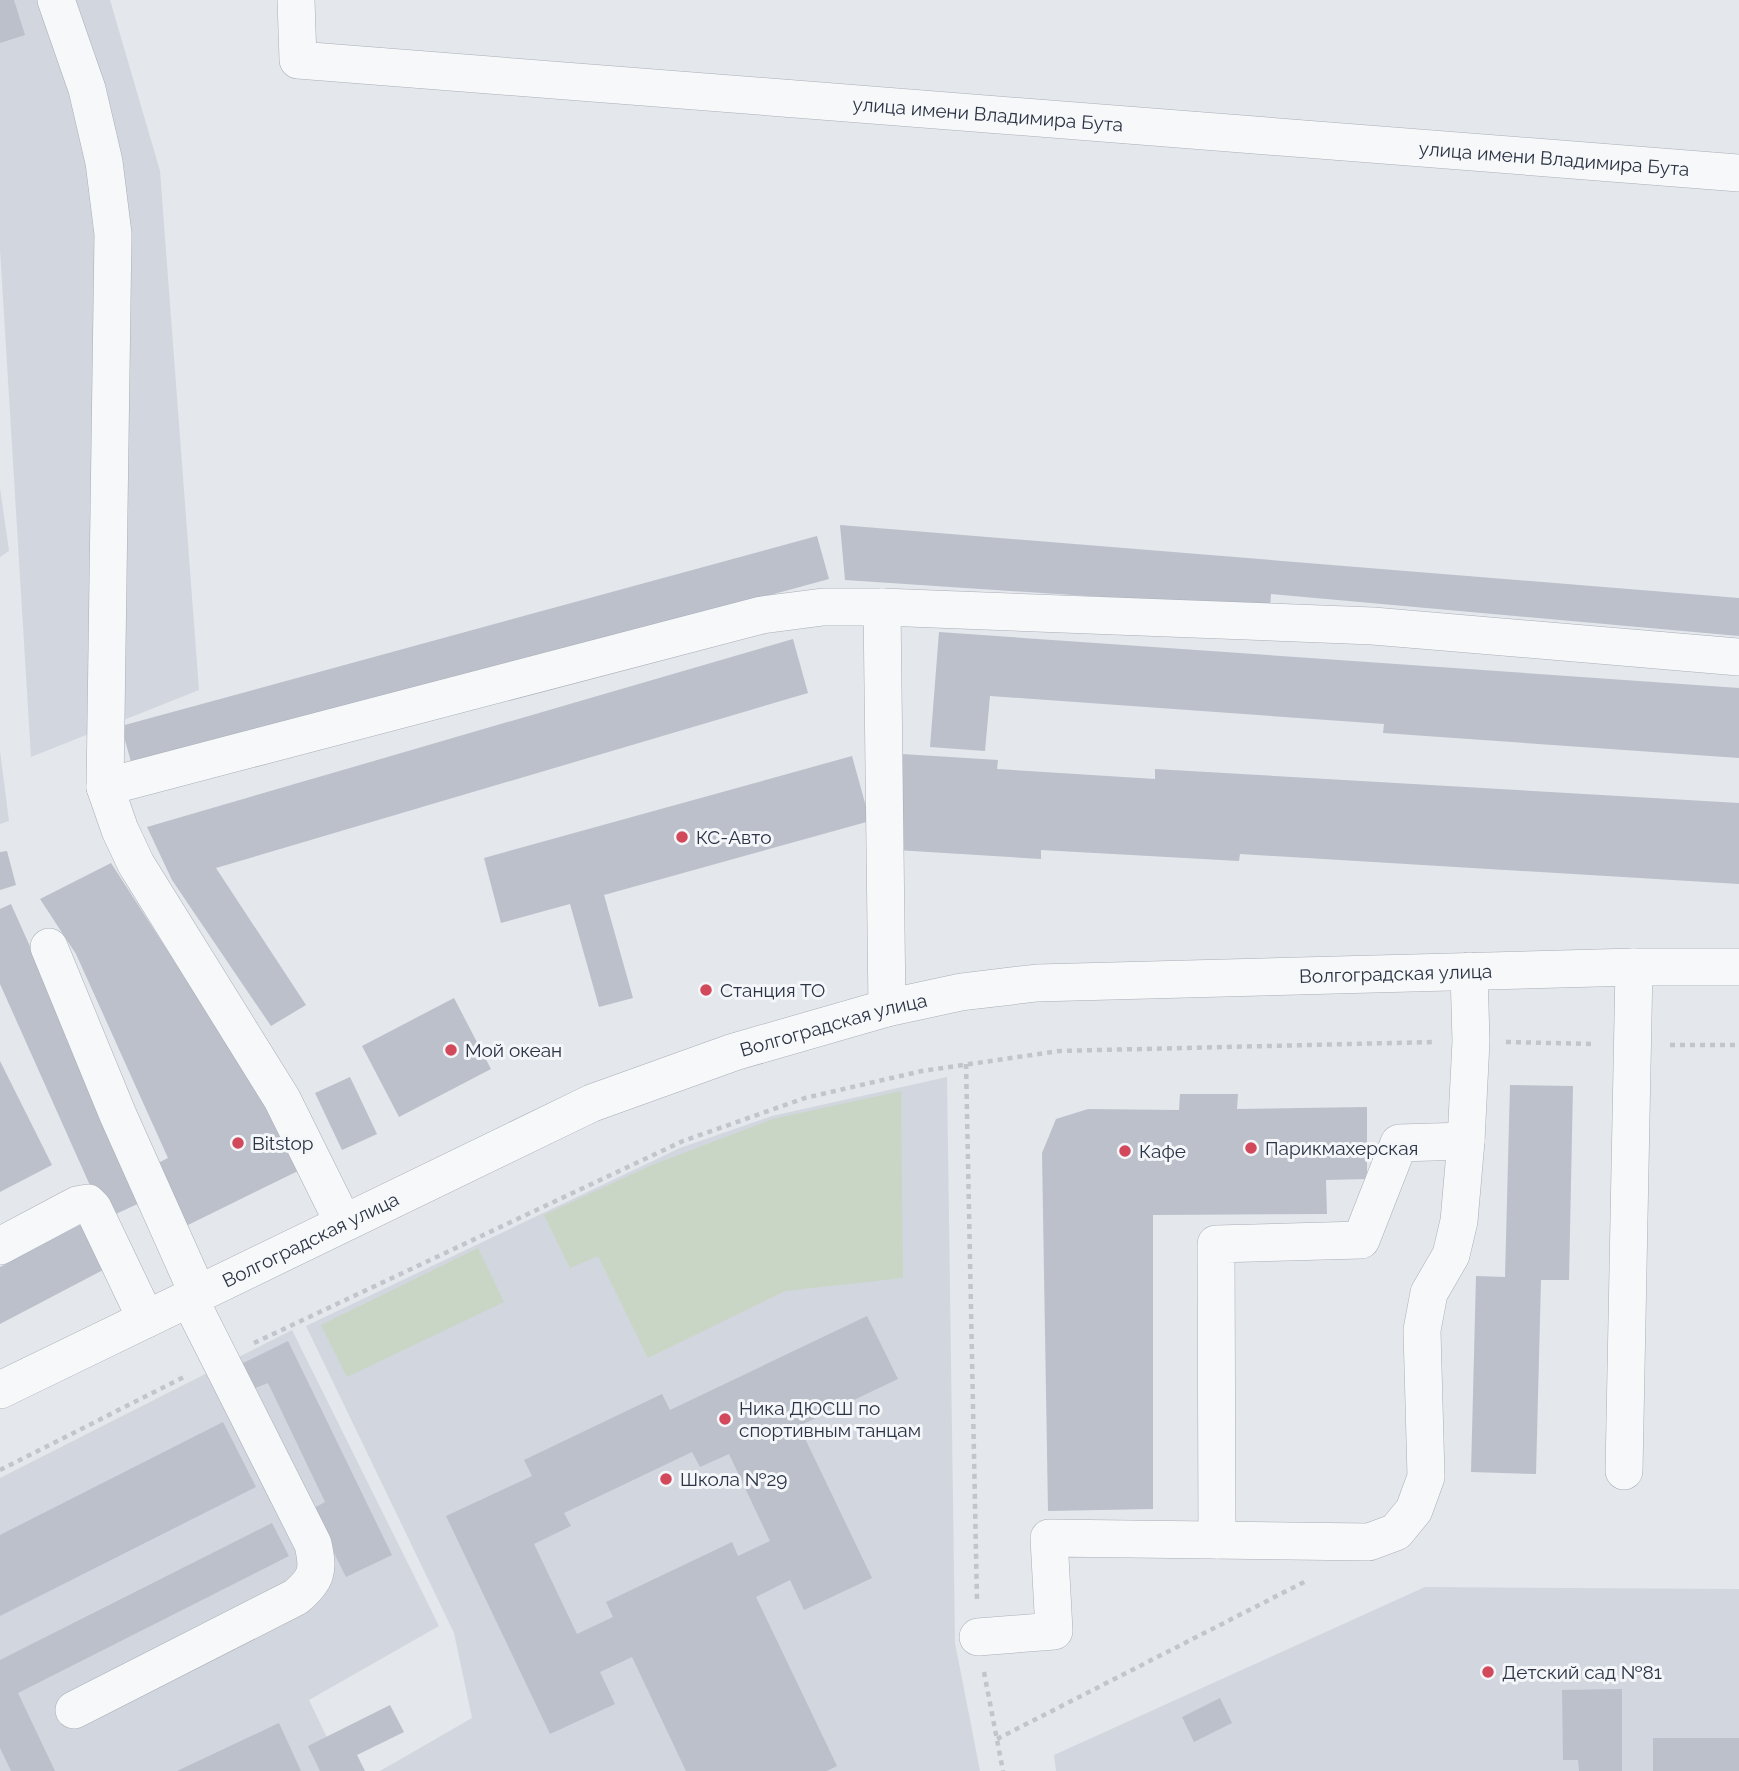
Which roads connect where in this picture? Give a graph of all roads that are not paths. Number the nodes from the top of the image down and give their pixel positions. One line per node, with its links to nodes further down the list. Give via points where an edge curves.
1 (56, 0): 6 (street, via 87,89 104,162 113,234)
2 (296, 0): 3 (street, улица имени Владимира Бута, via 298,60)
3 (1739, 173)
4 (882, 607): 5 (street, via 1373,626); 6 (street, via 822,607 762,615); 11 (street)
5 (1739, 657)
6 (105, 787): 13 (street, via 136,864 282,1099)
7 (49, 947): 15 (street)
8 (1634, 967): 9 (street, Волгоградская улица); 10 (street, Волгоградская улица); 18 (street)
9 (1739, 967)
10 (1469, 971): 11 (street, Волгоградская улица, via 1037,982); 12 (street)
11 (887, 1008): 13 (street, Волгоградская улица, via 734,1052 592,1103)
12 (1466, 1141): 19 (street, via 1459,1221 1451,1255 1429,1293 1422,1330 1426,1477 1414,1510 1396,1532 1370,1542); 19 (street, via 1399,1143 1361,1240 1216,1244)
13 (343, 1222): 15 (street, Волгоградская улица)
14 (0, 1246): 16 (street, via 88,1203)
15 (193, 1296): 16 (street, Волгоградская улица); 21 (street, via 313,1544 318,1564 312,1584 296,1598)
16 (146, 1319): 17 (street, Волгоградская улица)
17 (0, 1390)
18 (1624, 1471)
19 (1217, 1540): 20 (street, via 1049,1538 1054,1631)
20 (978, 1637)
21 (74, 1710)

